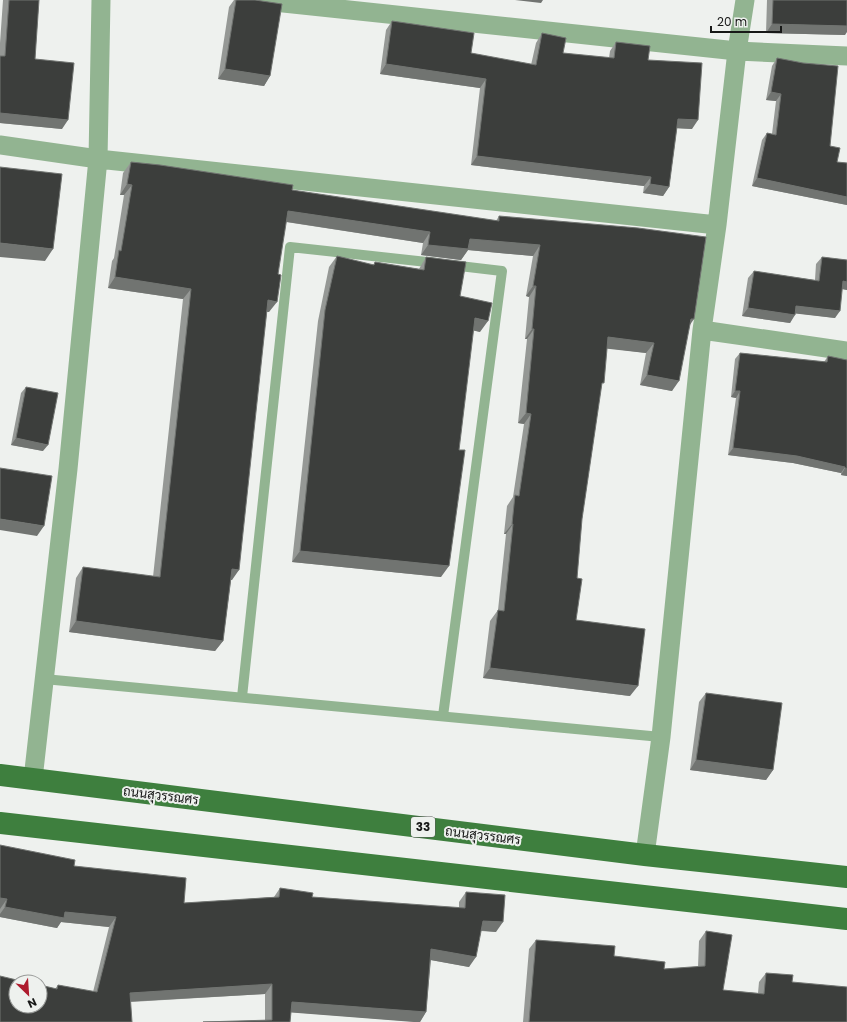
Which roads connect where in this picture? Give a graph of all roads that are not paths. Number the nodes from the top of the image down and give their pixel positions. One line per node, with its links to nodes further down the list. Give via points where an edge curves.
1 (101, 0): 7 (street)
2 (255, 0): 4 (street)
3 (745, 0): 4 (street)
4 (737, 51): 5 (street); 8 (street)
5 (847, 56)
6 (0, 145): 7 (street)
7 (98, 159): 8 (street); 11 (street, via 68,469)
8 (717, 225): 9 (street)
9 (702, 330): 10 (street); 14 (street)
10 (847, 351)
11 (44, 679): 12 (lane); 16 (street)
12 (242, 698): 13 (lane); 13 (lane, via 290,246 502,271)
13 (443, 716): 14 (lane)
14 (660, 737): 18 (street)
15 (0, 775): 16 (main road, ถนนสุวรรณศร / 33)
16 (33, 779): 18 (main road, ถนนสุวรรณศร / 33)
17 (0, 823): 20 (main road)
18 (645, 855): 19 (main road, ถนนสุวรรณศร / 33)
19 (847, 877)
20 (847, 919)

